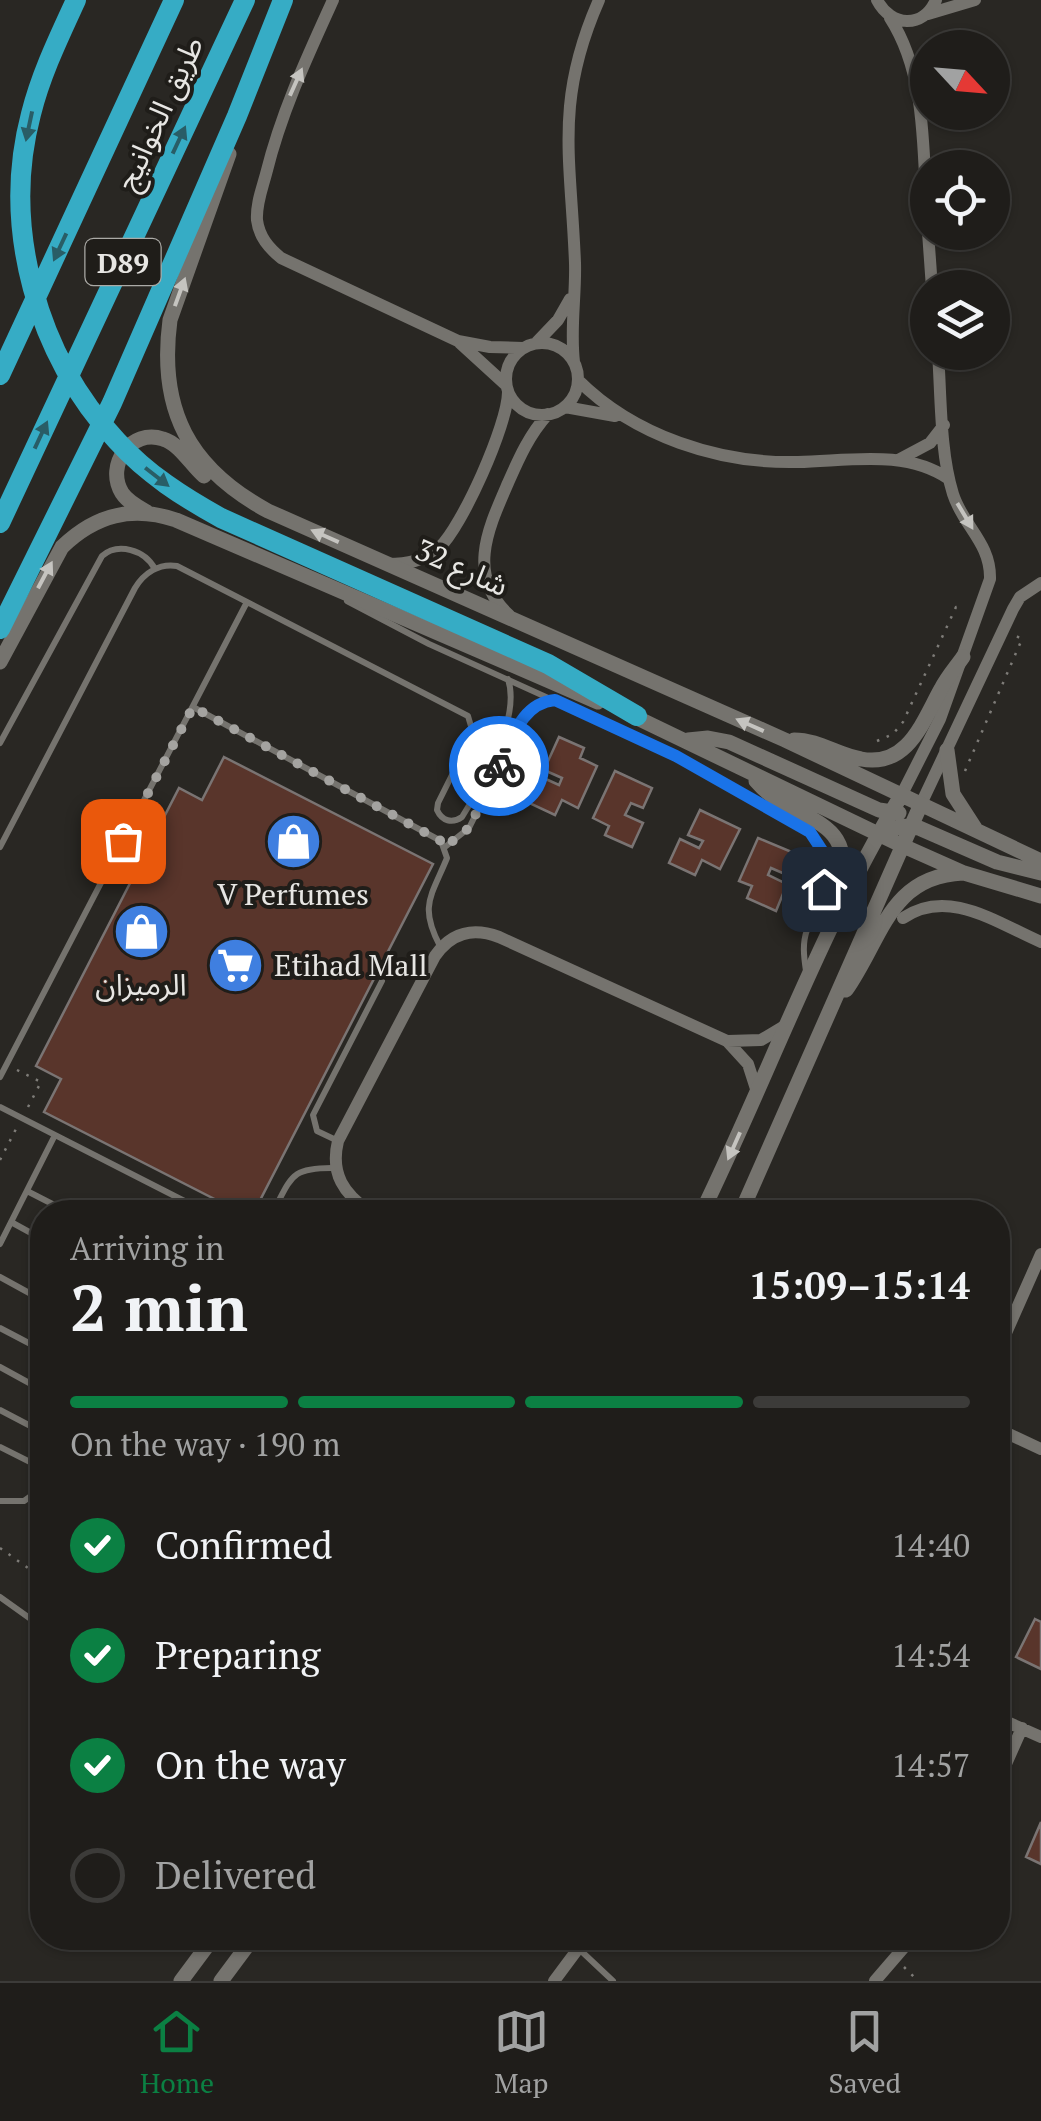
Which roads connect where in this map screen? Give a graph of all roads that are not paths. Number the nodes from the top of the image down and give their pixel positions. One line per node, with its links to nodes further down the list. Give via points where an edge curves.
1 (76, 0): 45 (highway, one-way to 45, via 30,116 22,174 24,247 47,331 89,407 116,441 183,497 559,670)
2 (174, 0): 15 (highway, طريق الخوانيج / D89, one-way to 15)
3 (245, 0): 32 (highway, طريق الخوانيج / D89, one-way to 3)
4 (282, 0): 12 (highway)
5 (332, 0): 16 (street, one-way to 5, via 292,264 264,241 258,205 279,122)
6 (598, 0): 14 (street, via 568,108)
7 (868, 0): 10 (street)
8 (936, 0): 11 (street)
9 (974, 0): 11 (street)
10 (883, 9): 11 (street, via 908,22); 13 (street, via 910,56)
11 (926, 16)
12 (237, 116): 30 (street, شارع 32, one-way to 12, via 219,480 184,434 170,393 166,349); 39 (highway, via 112,403)
13 (921, 150)
14 (574, 292): 17 (street, via 558,320); 19 (street)
15 (26, 321): 18 (highway); 21 (highway, طريق الخوانيج / D89)
16 (458, 341): 17 (street); 23 (street)
17 (530, 345): 19 (street, via 562,348); 23 (street, via 509,364)
18 (0, 360)
19 (574, 362): 22 (street)
20 (939, 370): 27 (street)
21 (0, 374)
22 (578, 380): 24 (street); 26 (street)
23 (507, 389): 25 (street, via 520,408); 33 (street, via 503,424 450,534 429,556)
24 (565, 406): 25 (street); 26 (street)
25 (548, 414): 38 (street, via 525,446 483,548 486,581)
26 (627, 419): 28 (street, via 734,457)
27 (944, 425): 28 (street, via 930,444); 29 (street)
28 (900, 460): 29 (street)
29 (949, 478): 40 (street, one-way to 40, via 990,567)
30 (242, 497): 31 (street, via 206,477 168,440 146,437 120,456 116,477 125,497); 33 (street, شارع 32, one-way to 30)
31 (147, 512): 35 (street); 41 (street, one-way to 31, via 62,547 109,516)
32 (0, 523)
33 (386, 564): 38 (street, شارع 32)
34 (154, 569): 37 (lane, via 177,566); 48 (lane, via 125,548 102,556); 58 (lane, via 135,588)
35 (317, 580): 42 (lane, via 370,614); 45 (street)
36 (1041, 583): 49 (street, via 1013,608)
37 (247, 602): 42 (lane, via 468,716 473,726 438,804 450,822 466,812 508,725); 44 (lane)
38 (514, 620): 47 (street, شارع 32, one-way to 38)
39 (0, 629)
40 (963, 657): 47 (street, via 915,738 894,754 858,759 815,742); 51 (street)
41 (0, 662)
42 (508, 678): 43 (lane)
43 (555, 700): 59 (lane, via 526,714 469,828); 69 (lane, via 676,756 818,840 828,879 805,938)
44 (193, 707): 59 (lane); 73 (lane)
45 (637, 716): 46 (street)
46 (687, 740): 50 (street); 53 (street, via 729,742)
47 (785, 740): 51 (street, شارع 32)
48 (0, 743)
49 (947, 750): 52 (street); 55 (street, via 953,794)
50 (752, 773): 56 (street); 65 (street, via 771,795 821,822 837,842 843,880)
51 (902, 794): 52 (street, شارع 32); 53 (street)
52 (921, 804): 53 (street); 54 (street); 55 (street, شارع 32)
53 (890, 813): 56 (street)
54 (910, 826): 56 (street); 57 (street); 62 (street)
55 (978, 830): 60 (street, شارع 32)
56 (877, 834): 57 (street); 65 (street)
57 (901, 846): 61 (street); 70 (street)
58 (0, 847)
59 (445, 847): 67 (lane, via 447,858 427,904)
60 (1041, 860)
61 (964, 873): 63 (street); 70 (street, via 923,882 900,898)
62 (1041, 873)
63 (1041, 896)
64 (903, 918): 66 (street, via 923,906 951,904)
65 (827, 938): 69 (street)
66 (1041, 942)
67 (441, 947): 72 (street, via 468,932 489,933); 77 (street)
68 (382, 981): 77 (lane, via 313,1115 317,1130)
69 (807, 982): 71 (street)
70 (831, 1009): 79 (street)
71 (790, 1022): 72 (street, via 761,1040); 74 (street)
72 (727, 1041): 74 (street, via 748,1064)
73 (0, 1075)
74 (757, 1094): 85 (street, one-way to 85)
75 (0, 1107): 76 (lane)
76 (55, 1135): 80 (lane); 82 (lane)
77 (338, 1141): 78 (street)
78 (336, 1168): 83 (lane, via 298,1171); 84 (street)
79 (757, 1174): 86 (street); 87 (street)
80 (27, 1191): 81 (lane); 88 (lane)
81 (45, 1200)
82 (182, 1200)
83 (279, 1200)
84 (354, 1200)
85 (708, 1200)
86 (746, 1200)
87 (752, 1200)
88 (11, 1222): 89 (lane); 90 (lane)
89 (30, 1232)
90 (0, 1244)
91 (1041, 1254): 94 (street)
92 (0, 1278): 93 (lane)
93 (30, 1294)
94 (1010, 1323)
95 (0, 1328): 96 (lane)
96 (30, 1344)
97 (0, 1367): 98 (lane)
98 (30, 1383)
99 (0, 1410): 100 (lane)
100 (30, 1426)
101 (1010, 1435): 103 (street)
102 (0, 1447): 104 (lane)
103 (1041, 1449)
104 (30, 1462)
105 (30, 1497): 106 (lane)
106 (0, 1500)
107 (0, 1597): 108 (lane)
108 (30, 1618)
109 (1010, 1723): 110 (street)
110 (1022, 1728): 111 (street); 112 (street)
111 (1041, 1737)
112 (1010, 1755)
113 (204, 1950): 118 (street)
114 (244, 1950): 119 (street)
115 (577, 1950): 120 (street)
116 (588, 1950): 121 (lane)
117 (903, 1950): 122 (street)
118 (181, 1981)
119 (221, 1981)
120 (554, 1981)
121 (613, 1981)
122 (875, 1981)

